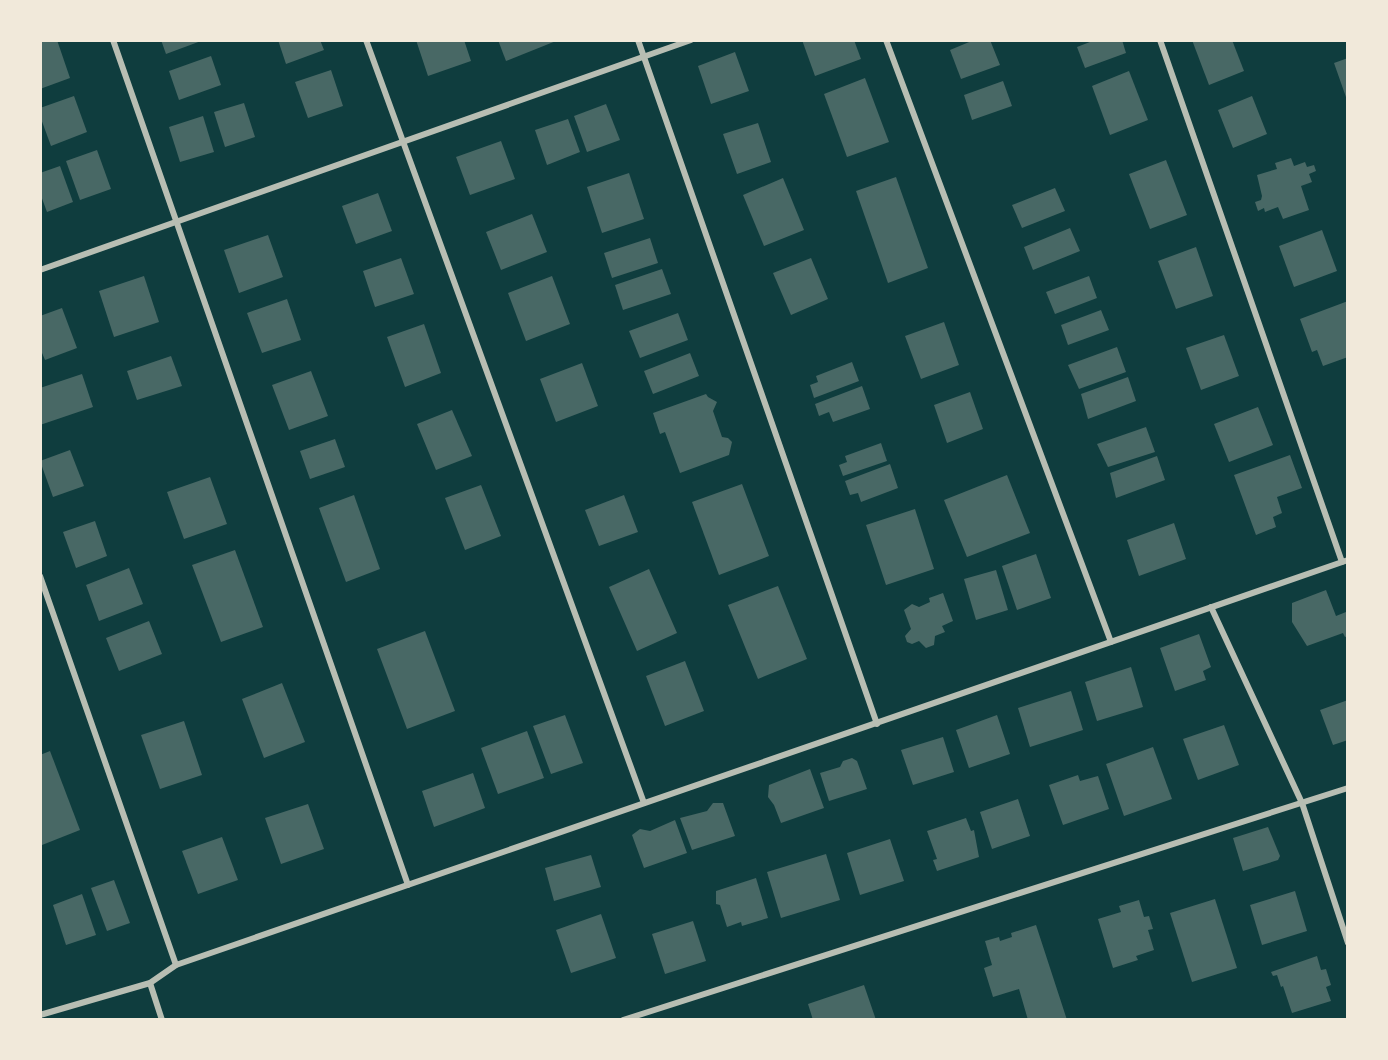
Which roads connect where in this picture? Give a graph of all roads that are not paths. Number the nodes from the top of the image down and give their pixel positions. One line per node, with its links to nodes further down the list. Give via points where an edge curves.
1 (113, 40): 9 (street)
2 (366, 40): 8 (street)
3 (638, 40): 7 (street)
4 (691, 40): 7 (street)
5 (886, 40): 14 (street)
6 (1160, 40): 11 (street)
7 (644, 57): 8 (street); 15 (street)
8 (402, 143): 9 (street); 17 (street)
9 (177, 222): 10 (street); 19 (street)
10 (40, 270)
11 (1345, 561): 13 (street)
12 (40, 576): 21 (street)
13 (1211, 607): 14 (street); 18 (street)
14 (1112, 642): 15 (street)
15 (877, 724): 17 (street)
16 (1347, 788): 18 (street)
17 (644, 803): 19 (street)
18 (1302, 804): 20 (street); 25 (street)
19 (408, 885): 21 (street)
20 (1347, 944)
21 (176, 964): 22 (street)
22 (150, 983): 23 (street); 24 (street)
23 (40, 1015)
24 (162, 1020)
25 (623, 1020)

